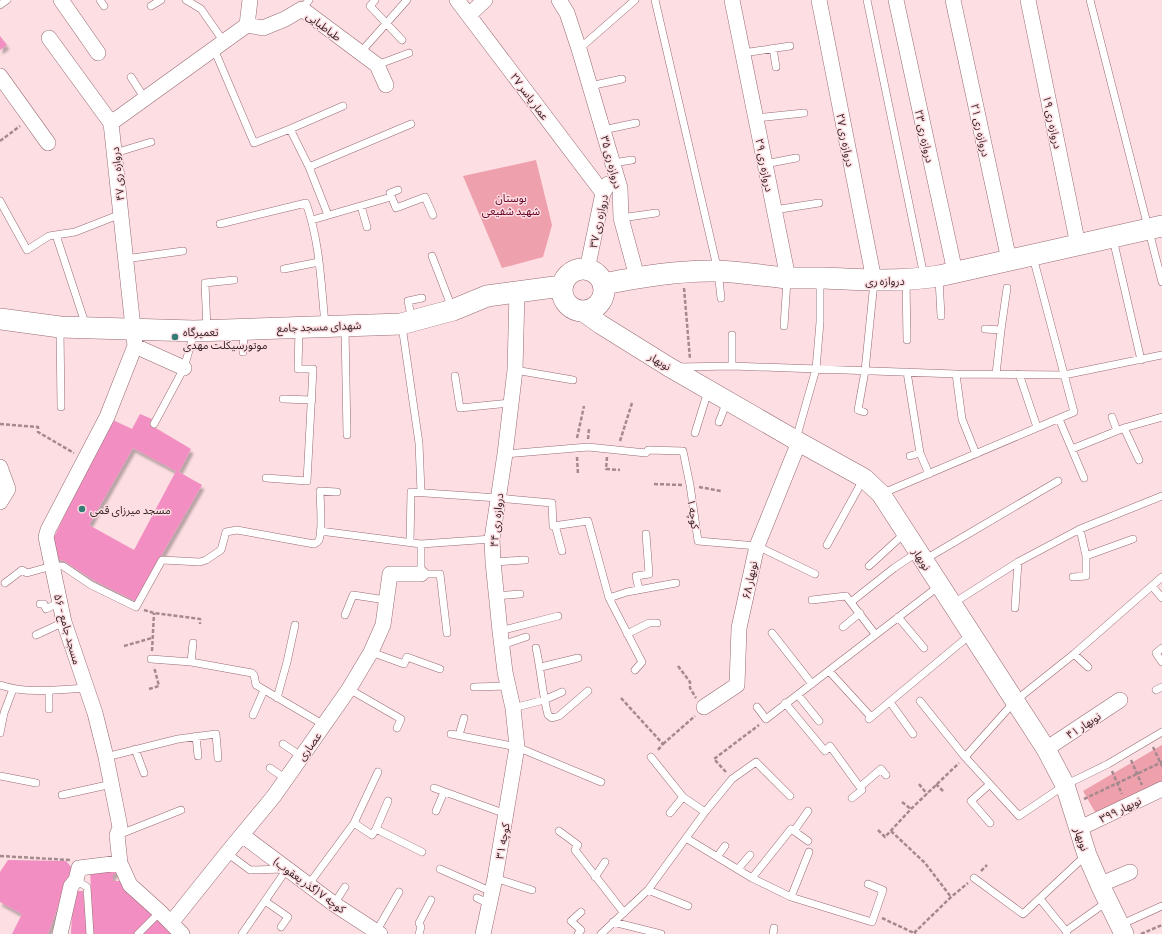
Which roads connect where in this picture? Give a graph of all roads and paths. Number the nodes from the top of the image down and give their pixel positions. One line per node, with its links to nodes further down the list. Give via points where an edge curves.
1 (6, 0): 20 (lane)
2 (61, 0): 32 (street)
3 (161, 0): 22 (lane)
4 (186, 0): 28 (lane, via 202,10)
5 (250, 0): 25 (street)
6 (375, 0): 24 (lane, via 370,6)
7 (407, 0): 24 (lane)
8 (457, 0): 23 (street, عمار یاسر ۲۷)
9 (485, 0): 23 (street)
10 (559, 0): 31 (street, via 567,13)
11 (635, 0): 31 (lane)
12 (655, 0): 90 (lane)
13 (732, 0): 35 (street, دروازه ری ۲۹)
14 (819, 0): 97 (street, دروازه ری ۲۷)
15 (868, 0): 93 (lane)
16 (896, 0): 93 (street, دروازه ری ۲۳)
17 (953, 0): 86 (street, دروازه ری ۲۱)
18 (1028, 0): 81 (street, دروازه ری ۱۹)
19 (1090, 0): 78 (lane)
20 (0, 5)
21 (305, 5): 25 (street, طباطبایی, via 285,19 263,28); 33 (street, طباطبایی)
22 (151, 6)
23 (468, 15): 64 (street, عمار یاسر ۲۷)
24 (387, 23): 27 (lane); 33 (lane)
25 (248, 25): 28 (street)
26 (49, 38): 49 (street, دروازه ری ۴۷)
27 (402, 40)
28 (219, 46): 43 (street); 51 (lane, via 254,143)
29 (790, 46): 30 (lane)
30 (773, 48): 35 (lane); 37 (lane)
31 (579, 49): 42 (street, دروازه ری ۳۵)
32 (98, 53)
33 (360, 53): 36 (street, طباطبایی)
34 (409, 53): 36 (lane)
35 (743, 53): 47 (street, دروازه ری ۲۹)
36 (377, 65): 41 (street)
37 (776, 67)
38 (0, 76): 46 (street)
39 (131, 77): 43 (lane)
40 (622, 79): 42 (lane)
41 (386, 85)
42 (590, 86): 52 (street, دروازه ری ۳۵)
43 (145, 99): 49 (street)
44 (343, 106): 51 (lane)
45 (804, 113): 47 (lane)
46 (30, 118): 53 (path); 55 (street)
47 (756, 118): 60 (street, دروازه ری ۲۹)
48 (636, 122): 52 (lane)
49 (111, 123): 56 (street, دروازه ری ۴۷)
50 (411, 124): 61 (lane)
51 (290, 129): 61 (lane)
52 (603, 130): 59 (street, دروازه ری ۳۵)
53 (0, 141)
54 (152, 142): 56 (lane)
55 (48, 143)
56 (115, 153): 71 (street, دروازه ری ۴۷)
57 (796, 158): 60 (lane)
58 (632, 160): 59 (lane)
59 (613, 164): 62 (street, دروازه ری ۳۵)
60 (765, 164): 69 (street, دروازه ری ۲۹)
61 (309, 167): 72 (lane)
62 (619, 184): 64 (street, دروازه ری ۳۷, via 610,183); 74 (street, دروازه ری ۳۵)
63 (398, 190): 65 (lane, via 390,193)
64 (603, 193): 89 (street, دروازه ری ۳۷)
65 (391, 197): 68 (lane); 73 (lane, via 396,208 425,197)
66 (0, 202): 79 (lane, via 27,250 49,236)
67 (819, 203): 69 (lane)
68 (361, 206): 72 (lane); 77 (lane)
69 (774, 210): 94 (street, دروازه ری ۲۹)
70 (656, 213): 74 (lane)
71 (122, 214): 79 (lane, via 74,232); 85 (street, دروازه ری ۴۷)
72 (328, 215): 75 (lane)
73 (433, 215)
74 (622, 218): 92 (street, دروازه ری ۳۵)
75 (312, 220): 76 (lane, via 306,203); 87 (lane)
76 (220, 224)
77 (367, 227)
78 (1155, 227): 80 (main road, دروازه ری); 98 (lane)
79 (56, 235): 114 (lane)
80 (1113, 237): 81 (main road, دروازه ری); 124 (lane)
81 (1078, 245): 83 (main road, دروازه ری)
82 (183, 251): 85 (lane)
83 (1033, 254): 86 (main road, دروازه ری); 136 (lane)
84 (432, 256): 105 (lane)
85 (125, 259): 120 (street, دروازه ری ۴۷)
86 (1009, 260): 93 (main road, دروازه ری)
87 (319, 262): 88 (lane); 110 (lane)
88 (284, 269)
89 (587, 270): 99 (main road, via 600,278); 100 (main road, via 572,273)
90 (718, 271): 91 (main road, دروازه ری); 94 (main road, دروازه ری); 104 (lane)
91 (683, 272): 92 (main road, دروازه ری); 127 (path)
92 (637, 277): 99 (main road, دروازه ری)
93 (931, 277): 97 (main road, دروازه ری); 107 (lane); 121 (lane)
94 (788, 278): 95 (main road, دروازه ری); 111 (lane)
95 (820, 278): 97 (main road, دروازه ری); 129 (lane)
96 (234, 280): 118 (lane, via 205,284)
97 (874, 280): 131 (lane)
98 (1162, 282)
99 (603, 284): 106 (main road, via 604,294 600,303 592,309)
100 (562, 286): 102 (main road, شهدای مسجد جامع); 106 (main road, via 567,303)
101 (1007, 288): 117 (lane)
102 (517, 292): 105 (main road, شهدای مسجد جامع, via 487,296); 130 (street, دروازه ری ۴۴)
103 (422, 298): 109 (lane, via 408,301)
104 (721, 298)
105 (453, 310): 109 (main road, شهدای مسجد جامع)
106 (582, 311): 126 (street, نوبهار)
107 (941, 316)
108 (0, 319): 112 (main road, شهدای مسجد جامع)
109 (407, 323): 110 (main road, شهدای مسجد جامع); 182 (lane, via 419,443)
110 (335, 326): 113 (main road, شهدای مسجد جامع); 158 (lane)
111 (784, 326)
112 (60, 327): 114 (main road, شهدای مسجد جامع); 146 (lane)
113 (299, 327): 115 (main road, شهدای مسجد جامع); 141 (lane, via 298,368 314,369)
114 (87, 328): 120 (main road, شهدای مسجد جامع)
115 (244, 329): 118 (main road, شهدای مسجد جامع); 122 (lane)
116 (984, 329): 117 (lane)
117 (1000, 330): 134 (lane)
118 (201, 331): 120 (main road, شهدای مسجد جامع); 128 (lane)
119 (732, 335): 125 (lane)
120 (134, 338): 128 (street); 168 (street, ۵۶ - مسجد جامع, via 107,418)
121 (907, 340)
122 (243, 352)
123 (1162, 356): 124 (lane)
124 (1141, 360): 136 (lane)
125 (732, 366): 127 (lane); 129 (lane)
126 (669, 367): 127 (lane); 139 (street, نوبهار)
127 (691, 367)
128 (184, 368): 153 (lane)
129 (816, 369): 131 (lane); 159 (lane)
130 (515, 370): 138 (lane); 143 (street, دروازه ری ۴۴)
131 (865, 371): 132 (lane); 147 (lane, via 858,410)
132 (907, 372): 133 (lane); 164 (lane)
133 (956, 374): 134 (lane); 166 (lane, via 962,419)
134 (996, 374): 135 (lane)
135 (1019, 374): 136 (lane); 154 (lane)
136 (1064, 375): 149 (lane, via 1074,412)
137 (455, 376): 143 (lane, via 460,408)
138 (573, 380)
139 (708, 389): 142 (street, نوبهار); 157 (lane)
140 (283, 399): 141 (lane)
141 (312, 400): 174 (lane, via 307,481)
142 (727, 400): 151 (lane); 159 (street, نوبهار)
143 (511, 403): 165 (street, دروازه ری ۴۴)
144 (632, 403): 163 (path)
145 (584, 406): 160 (path)
146 (61, 407)
147 (864, 412)
148 (1162, 417): 155 (lane)
149 (1059, 418): 154 (lane); 162 (lane)
150 (1112, 418): 156 (lane)
151 (719, 422)
152 (0, 424): 168 (path, via 38,427 38,432)
153 (154, 424)
154 (1038, 427): 166 (lane)
155 (1124, 428): 156 (lane); 169 (lane)
156 (1117, 431): 162 (lane)
157 (695, 433)
158 (348, 434)
159 (797, 441): 175 (street, نوبهار); 197 (street, نوبهار ۶۸)
160 (577, 448): 161 (lane); 165 (lane); 173 (path)
161 (607, 449): 163 (lane); 171 (path, via 606,468)
162 (1072, 449): 176 (lane)
163 (617, 450): 179 (lane, کوچه ۱, via 646,453 648,450 683,451)
164 (920, 453): 167 (lane); 172 (lane)
165 (505, 454): 185 (street, دروازه ری ۴۴)
166 (976, 454): 172 (lane)
167 (910, 456)
168 (85, 459): 204 (street, ۵۶ - مسجد جامع, via 48,530 46,537)
169 (1139, 460)
170 (0, 467): 186 (street, via 8,489)
171 (620, 470)
172 (929, 474): 183 (lane)
173 (578, 475)
174 (266, 478)
175 (864, 478): 183 (street, نوبهار); 196 (lane)
176 (1084, 478)
177 (1058, 480): 200 (lane)
178 (654, 484): 179 (path)
179 (690, 485): 180 (path); 197 (lane, کوچه ۱, via 698,541)
180 (721, 491)
181 (337, 492): 189 (lane, via 320,491)
182 (421, 492): 185 (lane); 194 (lane, via 411,492)
183 (881, 494): 190 (street, نوبهار)
184 (1162, 496): 188 (lane)
185 (498, 498): 187 (lane, via 552,503); 193 (street, دروازه ری ۴۴)
186 (0, 502)
187 (555, 526): 198 (lane); 217 (lane, via 588,521)
188 (1080, 529): 199 (lane); 203 (lane)
189 (320, 531): 194 (lane); 225 (lane, via 319,541 314,544 237,530 226,532 221,550 206,560 162,560)
190 (905, 532): 200 (street, نوبهار); 205 (lane)
191 (646, 534): 214 (lane, via 649,574 636,576)
192 (1133, 538): 199 (lane)
193 (492, 539): 195 (lane); 202 (street, دروازه ری ۴۴)
194 (410, 542): 195 (lane)
195 (421, 544): 206 (lane)
196 (827, 545)
197 (757, 546): 207 (lane); 282 (street, نوبهار ۶۸, via 739,628 737,685)
198 (562, 551)
199 (1086, 556): 208 (lane, via 1086,576)
200 (921, 557): 212 (street, نوبهار); 222 (lane, via 894,568)
201 (525, 560): 202 (lane)
202 (493, 562): 216 (street, دروازه ری ۴۴)
203 (1018, 562): 224 (lane); 226 (lane)
204 (52, 566): 210 (lane, via 27,573 22,570); 221 (street, ۵۶ - مسجد جامع); 225 (lane, via 63,566 91,585)
205 (869, 566)
206 (421, 574): 219 (street, عصاری, via 390,574); 236 (lane, via 440,574)
207 (815, 574)
208 (1073, 577)
209 (1162, 577): 213 (lane)
210 (5, 583)
211 (676, 583): 214 (lane)
212 (940, 586): 224 (street, نوبهار); 230 (lane)
213 (1152, 586): 218 (lane); 251 (lane)
214 (639, 590): 217 (lane)
215 (520, 594): 216 (lane)
216 (496, 596): 243 (street, دروازه ری ۴۴)
217 (609, 598): 239 (lane)
218 (1162, 598)
219 (386, 600): 228 (lane, via 353,595); 250 (street, عصاری, via 383,625)
220 (812, 600): 222 (lane, via 846,596)
221 (60, 602): 223 (lane, via 46,609 44,604); 231 (street, ۵۶ - مسجد جامع)
222 (851, 602): 227 (lane)
223 (40, 604)
224 (952, 604): 238 (street, نوبهار)
225 (136, 607): 233 (path, via 154,613 200,618)
226 (1015, 608)
227 (860, 613): 235 (lane); 240 (lane)
228 (345, 615)
229 (558, 616): 243 (lane)
230 (898, 617): 240 (lane); 248 (lane)
231 (64, 622): 241 (lane); 266 (street, ۵۶ - مسجد جامع)
232 (657, 623): 239 (lane, via 649,623)
233 (200, 624)
234 (295, 625): 274 (lane)
235 (843, 627)
236 (447, 633)
237 (772, 633): 262 (lane)
238 (972, 633): 279 (street, نوبهار); 280 (lane)
239 (627, 634): 260 (lane, via 642,662)
240 (876, 634): 261 (lane)
241 (36, 635)
242 (152, 638): 246 (path)
243 (500, 638): 244 (lane); 264 (street, دروازه ری ۴۴)
244 (526, 638)
245 (193, 643): 254 (lane)
246 (124, 646)
247 (536, 648): 258 (lane)
248 (924, 648)
249 (1162, 648): 255 (lane, via 1156,653)
250 (372, 652): 259 (lane, via 404,664 406,657); 268 (street, عصاری)
251 (1074, 654): 257 (lane); 279 (lane)
252 (578, 658): 258 (lane)
253 (152, 659): 254 (lane)
254 (191, 662): 269 (lane, via 252,673 256,685)
255 (1162, 662)
256 (678, 666): 282 (path)
257 (1088, 667)
258 (541, 668): 276 (lane)
259 (440, 669)
260 (635, 670)
261 (829, 671): 262 (lane); 280 (lane, via 870,718)
262 (812, 684): 273 (lane)
263 (0, 685): 267 (lane)
264 (508, 686): 265 (lane); 284 (street, دروازه ری ۴۴)
265 (474, 687)
266 (86, 688): 270 (lane); 306 (street, ۵۶ - مسجد جامع)
267 (13, 689): 270 (lane); 286 (lane)
268 (349, 689): 291 (street, عصاری); 292 (lane, via 401,719)
269 (264, 690): 274 (lane); 287 (lane)
270 (49, 691): 285 (lane)
271 (588, 691): 276 (lane, via 559,716 552,718 548,715)
272 (562, 692): 276 (lane)
273 (798, 695): 281 (lane); 290 (lane)
274 (277, 698): 291 (lane)
275 (621, 698): 299 (path)
276 (544, 700): 284 (lane)
277 (1120, 700): 302 (street, نوبهار ۴۱)
278 (920, 701): 308 (lane)
279 (1015, 701): 302 (street, نوبهار); 308 (lane)
280 (890, 702): 295 (lane)
281 (785, 703): 289 (lane); 330 (lane, via 825,751 830,746)
282 (704, 707): 299 (path)
283 (757, 707): 289 (lane)
284 (513, 708): 300 (street, دروازه ری ۴۴)
285 (49, 709)
286 (2, 712): 294 (lane)
287 (253, 715)
288 (464, 718): 300 (lane, via 455,735)
289 (766, 719): 320 (path, via 714,759)
290 (819, 721)
291 (324, 725): 305 (street, عصاری)
292 (397, 728)
293 (1162, 732): 297 (lane)
294 (0, 734)
295 (913, 734)
296 (196, 736): 301 (lane); 304 (lane); 309 (lane, via 216,734)
297 (1150, 740): 303 (lane); 310 (path)
298 (283, 744): 305 (lane)
299 (663, 744): 307 (path)
300 (517, 747): 321 (lane); 350 (street, کوچه ۳۱)
301 (136, 749): 306 (lane); 315 (lane)
302 (1046, 749): 328 (street, نوبهار)
303 (1128, 752): 311 (lane); 316 (path)
304 (198, 756)
305 (301, 756): 319 (street, عصاری)
306 (106, 757): 324 (street, ۵۶ - مسجد جامع)
307 (651, 757): 338 (lane)
308 (965, 757): 326 (path); 327 (lane)
309 (218, 758)
310 (1161, 762): 312 (path); 316 (path)
311 (1108, 764): 322 (path); 328 (lane)
312 (1162, 766)
313 (270, 768): 319 (lane)
314 (378, 772): 351 (lane)
315 (144, 773)
316 (1137, 774): 322 (path); 337 (path)
317 (886, 775): 330 (lane, via 881,769)
318 (0, 776): 323 (lane)
319 (286, 779): 360 (street, عصاری)
320 (732, 779): 336 (lane, via 756,762); 348 (lane)
321 (601, 782)
322 (1117, 783): 342 (path); 343 (path)
323 (36, 784)
324 (112, 784): 335 (lane); 359 (street, ۵۶ - مسجد جامع, via 120,828)
325 (919, 784): 334 (path)
326 (936, 784): 333 (path); 334 (path)
327 (990, 784): 328 (lane, via 1019,816); 352 (lane, via 971,801)
328 (1065, 785): 342 (street, نوبهار)
329 (434, 788): 332 (lane)
330 (861, 788): 339 (lane)
331 (1162, 789): 337 (street, نوبهار ۳۹۹)
332 (444, 792): 346 (lane); 350 (lane)
333 (944, 792)
334 (927, 794): 344 (path)
335 (62, 795)
336 (790, 796)
337 (1148, 796): 343 (street, نوبهار ۳۹۹)
338 (683, 797): 348 (lane); 349 (lane)
339 (852, 798)
340 (388, 801): 353 (lane)
341 (902, 802): 344 (path)
342 (1071, 805): 354 (street, نوبهار)
343 (1128, 806): 354 (street, نوبهار ۳۹۹)
344 (911, 809): 358 (path)
345 (181, 810): 359 (lane)
346 (436, 811)
347 (808, 811): 355 (lane)
348 (705, 812): 361 (lane)
349 (670, 813)
350 (506, 814): 388 (street, کوچه ۳۱)
351 (354, 823): 353 (lane, via 372,835); 382 (lane)
352 (990, 823)
353 (376, 829): 364 (lane)
354 (1078, 829): 368 (street, نوبهار)
355 (794, 830): 362 (lane); 380 (lane, via 791,829)
356 (878, 830): 358 (path, via 885,837)
357 (559, 831): 379 (lane, via 578,845 575,850)
358 (891, 831): 391 (path, via 925,863)
359 (117, 835): 372 (street, ۵۶ - مسجد جامع)
360 (242, 835): 366 (street, عصاری); 374 (street, کوچه ۷ (گذر یعقوب))
361 (686, 838): 370 (lane); 386 (lane)
362 (808, 841)
363 (726, 846): 370 (lane)
364 (422, 852)
365 (809, 852): 390 (lane)
366 (227, 853): 374 (lane, via 250,870); 401 (street, عصاری)
367 (750, 855): 376 (lane)
368 (1087, 855): 389 (street, نوبهار); 392 (lane)
369 (0, 856): 378 (path, via 71,860)
370 (718, 857): 376 (lane)
371 (605, 862): 379 (lane)
372 (120, 863): 378 (street); 401 (street, ۵۶ - مسجد جامع, via 130,885)
373 (987, 865): 381 (path)
374 (287, 869): 382 (street, کوچه ۷ (گذر یعقوب)); 394 (lane)
375 (440, 869): 388 (lane)
376 (738, 869): 380 (lane)
377 (1130, 872): 389 (street)
378 (78, 874): 409 (street, via 71,886); 410 (lane, via 87,887)
379 (595, 876): 399 (lane)
380 (752, 878): 390 (lane)
381 (974, 878): 391 (path); 392 (lane, via 1023,914)
382 (309, 884): 395 (street, کوچه ۷ (گذر یعقوب))
383 (868, 884): 400 (lane, via 884,890)
384 (345, 887): 395 (lane)
385 (532, 890): 388 (lane)
386 (648, 890): 396 (lane); 399 (lane)
387 (399, 892): 407 (lane)
388 (489, 893): 415 (street, کوچه ۳۱)
389 (1104, 893): 405 (street, نوبهار); 406 (lane)
390 (791, 897): 400 (lane, via 872,922)
391 (951, 897): 408 (path)
392 (1040, 899): 406 (lane)
393 (431, 900): 414 (lane, via 419,923)
394 (265, 901): 404 (lane, via 288,917); 413 (lane)
395 (334, 904): 407 (street, کوچه ۷ (گذر یعقوب))
396 (688, 906)
397 (1162, 906): 405 (lane)
398 (580, 912): 416 (lane, via 571,922 581,930)
399 (624, 913): 402 (lane)
400 (875, 914): 408 (path)
401 (166, 917): 411 (lane); 412 (street, ۵۶ - مسجد جامع)
402 (613, 922): 417 (lane); 418 (lane)
403 (1162, 925): 419 (path)
404 (281, 927)
405 (1122, 930)
406 (1067, 932)
407 (378, 933)
408 (915, 933)
409 (60, 934)
410 (90, 934)
411 (138, 934)
412 (182, 934)
413 (242, 934)
414 (419, 934)
415 (483, 934)
416 (578, 934)
417 (601, 934)
418 (661, 934)
419 (1141, 934)

